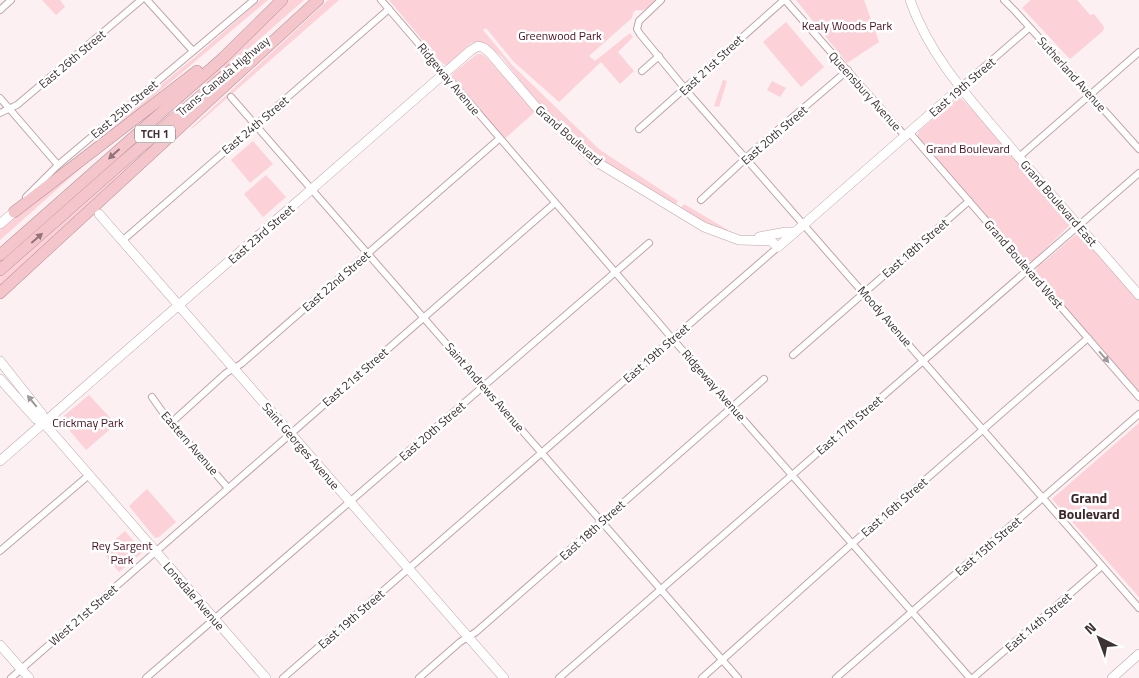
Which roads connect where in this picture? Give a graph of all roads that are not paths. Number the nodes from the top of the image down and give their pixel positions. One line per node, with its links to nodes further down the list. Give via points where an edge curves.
1 (11, 0): 14 (street)
2 (141, 0): 28 (street, East 26th Street)
3 (147, 0): 17 (street)
4 (254, 0): 17 (street, East 25th Street)
5 (311, 0): 58 (highway, Trans-Canada Highway / TCH 1, one-way to 5)
6 (318, 0): 40 (highway)
7 (381, 0): 13 (street, Ridgeway Avenue)
8 (662, 0): 19 (street, Moody Avenue, via 638,21 637,29)
9 (784, 0): 20 (street, Queensbury Avenue); 23 (street, East 21st Street)
10 (910, 0): 24 (street, Grand Boulevard East, via 933,49)
11 (1004, 0): 15 (street, Sutherland Avenue)
12 (281, 2): 44 (highway); 56 (highway, Trans-Canada Highway / TCH 1, one-way to 56, via 216,64)
13 (389, 9): 22 (street, Ridgeway Avenue); 30 (street, East 24th Street)
14 (0, 10)
15 (1029, 28): 24 (street, East 19th Street); 25 (street, Sutherland Avenue)
16 (478, 46): 22 (street, East 23rd Street); 51 (street, Grand Boulevard, via 490,53 536,107 595,161 693,221)
17 (193, 51): 37 (street, East 25th Street)
18 (1139, 52): 25 (street)
19 (658, 56): 21 (street); 23 (street, Moody Avenue)
20 (848, 70): 32 (street, Queensbury Avenue); 36 (street, East 20th Street)
21 (642, 71)
22 (444, 74): 33 (street, Ridgeway Avenue); 39 (street, East 23rd Street)
23 (686, 88): 31 (street, East 21st Street); 36 (street, Moody Avenue)
24 (960, 88): 32 (street, East 19th Street); 35 (street, Grand Boulevard East)
25 (1090, 95): 34 (street, Sutherland Avenue); 35 (street)
26 (231, 97): 30 (street, Saint Andrews Avenue)
27 (0, 98): 28 (street)
28 (10, 108): 29 (street, East 26th Street); 37 (street)
29 (0, 112)
30 (256, 124): 39 (street, Saint Andrews Avenue); 52 (street, East 24th Street)
31 (638, 129)
32 (907, 134): 42 (street, Grand Boulevard West); 48 (street, East 19th Street)
33 (499, 139): 43 (street, Ridgeway Avenue); 55 (street, East 22nd Street)
34 (1139, 149)
35 (1019, 157): 49 (street, Grand Boulevard East)
36 (746, 158): 41 (street, East 20th Street); 48 (street, Moody Avenue)
37 (58, 165): 44 (street, East 25th Street)
38 (1139, 173): 49 (street, East 17th Street)
39 (312, 189): 55 (street, Saint Andrews Avenue); 63 (street, East 23rd Street)
40 (104, 197): 45 (highway); 46 (highway)
41 (701, 200)
42 (970, 201): 57 (street, Grand Boulevard West); 60 (street, East 18th Street)
43 (555, 203): 59 (street, Ridgeway Avenue); 64 (street, East 21st Street)
44 (14, 212): 47 (street, East 25th Street)
45 (99, 214): 46 (highway); 52 (street, Saint Georges Avenue)
46 (82, 217): 61 (highway)
47 (0, 224)
48 (804, 224): 50 (street, East 19th Street); 60 (street, Moody Avenue)
49 (1078, 225): 57 (street, East 17th Street); 62 (street, Grand Boulevard East)
50 (794, 233): 51 (street, Grand Boulevard, via 761,237); 54 (street, East 19th Street)
51 (726, 235): 54 (street, Grand Boulevard, via 743,241 771,241)
52 (122, 241): 63 (street, Saint Georges Avenue)
53 (649, 243): 59 (street, East 20th Street)
54 (778, 247): 66 (street, East 19th Street)
55 (367, 253): 64 (street, Saint Andrews Avenue); 70 (street, East 22nd Street)
56 (0, 255)
57 (1028, 269): 65 (street, Grand Boulevard West); 69 (street, East 17th Street)
58 (0, 270)
59 (615, 272): 66 (street, Ridgeway Avenue); 73 (street, East 20th Street)
60 (864, 292): 67 (street, East 18th Street); 69 (street, Moody Avenue)
61 (0, 293)
62 (1139, 294)
63 (178, 306): 70 (street, Saint Georges Avenue); 79 (street, East 23rd Street)
64 (424, 317): 73 (street, Saint Andrews Avenue); 81 (street, East 21st Street)
65 (1088, 338): 74 (street, Grand Boulevard West, one-way to 74); 80 (street, East 16th Street)
66 (672, 339): 76 (street, Ridgeway Avenue); 82 (street, East 19th Street)
67 (793, 355)
68 (0, 361): 79 (street, Lonsdale Avenue, one-way to 68, via 42,414)
69 (923, 361): 80 (street, Moody Avenue); 84 (street, East 17th Street)
70 (234, 369): 78 (street, East 22nd Street); 81 (street, Saint Georges Avenue)
71 (0, 379): 79 (street, Lonsdale Avenue, via 36,419)
72 (764, 380): 76 (street, East 18th Street)
73 (483, 386): 82 (street, Saint Andrews Avenue); 88 (street, East 20th Street)
74 (1139, 397)
75 (152, 398): 78 (street, Eastern Avenue)
76 (732, 407): 84 (street, Ridgeway Avenue); 89 (street, East 18th Street)
77 (1139, 414): 87 (street, East 15th Street)
78 (172, 422): 86 (street, Eastern Avenue)
79 (44, 423): 83 (street, East 23rd Street); 85 (street, Lonsdale Avenue)
80 (983, 429): 87 (street, Moody Avenue); 90 (street, East 16th Street)
81 (290, 434): 86 (street, East 21st Street); 88 (street, Saint Georges Avenue)
82 (542, 453): 89 (street, Saint Andrews Avenue); 94 (street, East 19th Street)
83 (0, 461)
84 (792, 475): 90 (street, Ridgeway Avenue); 95 (street, East 17th Street)
85 (89, 476): 91 (street); 92 (street, Lonsdale Avenue)
86 (228, 488): 92 (street, East 21st Street)
87 (1043, 498): 93 (street, Moody Avenue); 97 (street, East 15th Street)
88 (350, 502): 94 (street, Saint Georges Avenue); 98 (street, East 20th Street)
89 (602, 522): 95 (street, Saint Andrews Avenue); 99 (street, East 18th Street)
90 (852, 543): 97 (street, Ridgeway Avenue); 102 (street, East 16th Street)
91 (0, 551)
92 (156, 552): 98 (street, Lonsdale Avenue); 103 (street, West 21st Street)
93 (1102, 566): 96 (street, Moody Avenue); 115 (street, East 14th Street)
94 (408, 569): 99 (street, Saint Georges Avenue); 108 (street, East 19th Street)
95 (661, 590): 102 (street, Saint Andrews Avenue); 111 (street, East 17th Street)
96 (1139, 608)
97 (912, 612): 114 (street, East 15th Street); 115 (street, Ridgeway Avenue)
98 (215, 619): 106 (street, East 20th Street); 107 (street, Lonsdale Avenue)
99 (468, 637): 109 (street, East 18th Street); 110 (street, Saint Georges Avenue)
100 (0, 645): 103 (street)
101 (1139, 654): 116 (street)
102 (722, 660): 112 (street, East 16th Street); 113 (street, Saint Andrews Avenue)
103 (21, 669): 104 (street, West 21st Street); 105 (street)
104 (11, 678)
105 (29, 678)
106 (146, 678)
107 (266, 678)
108 (283, 678)
109 (419, 678)
110 (504, 678)
111 (559, 678)
112 (702, 678)
113 (738, 678)
114 (836, 678)
115 (972, 678)
116 (1112, 678)

